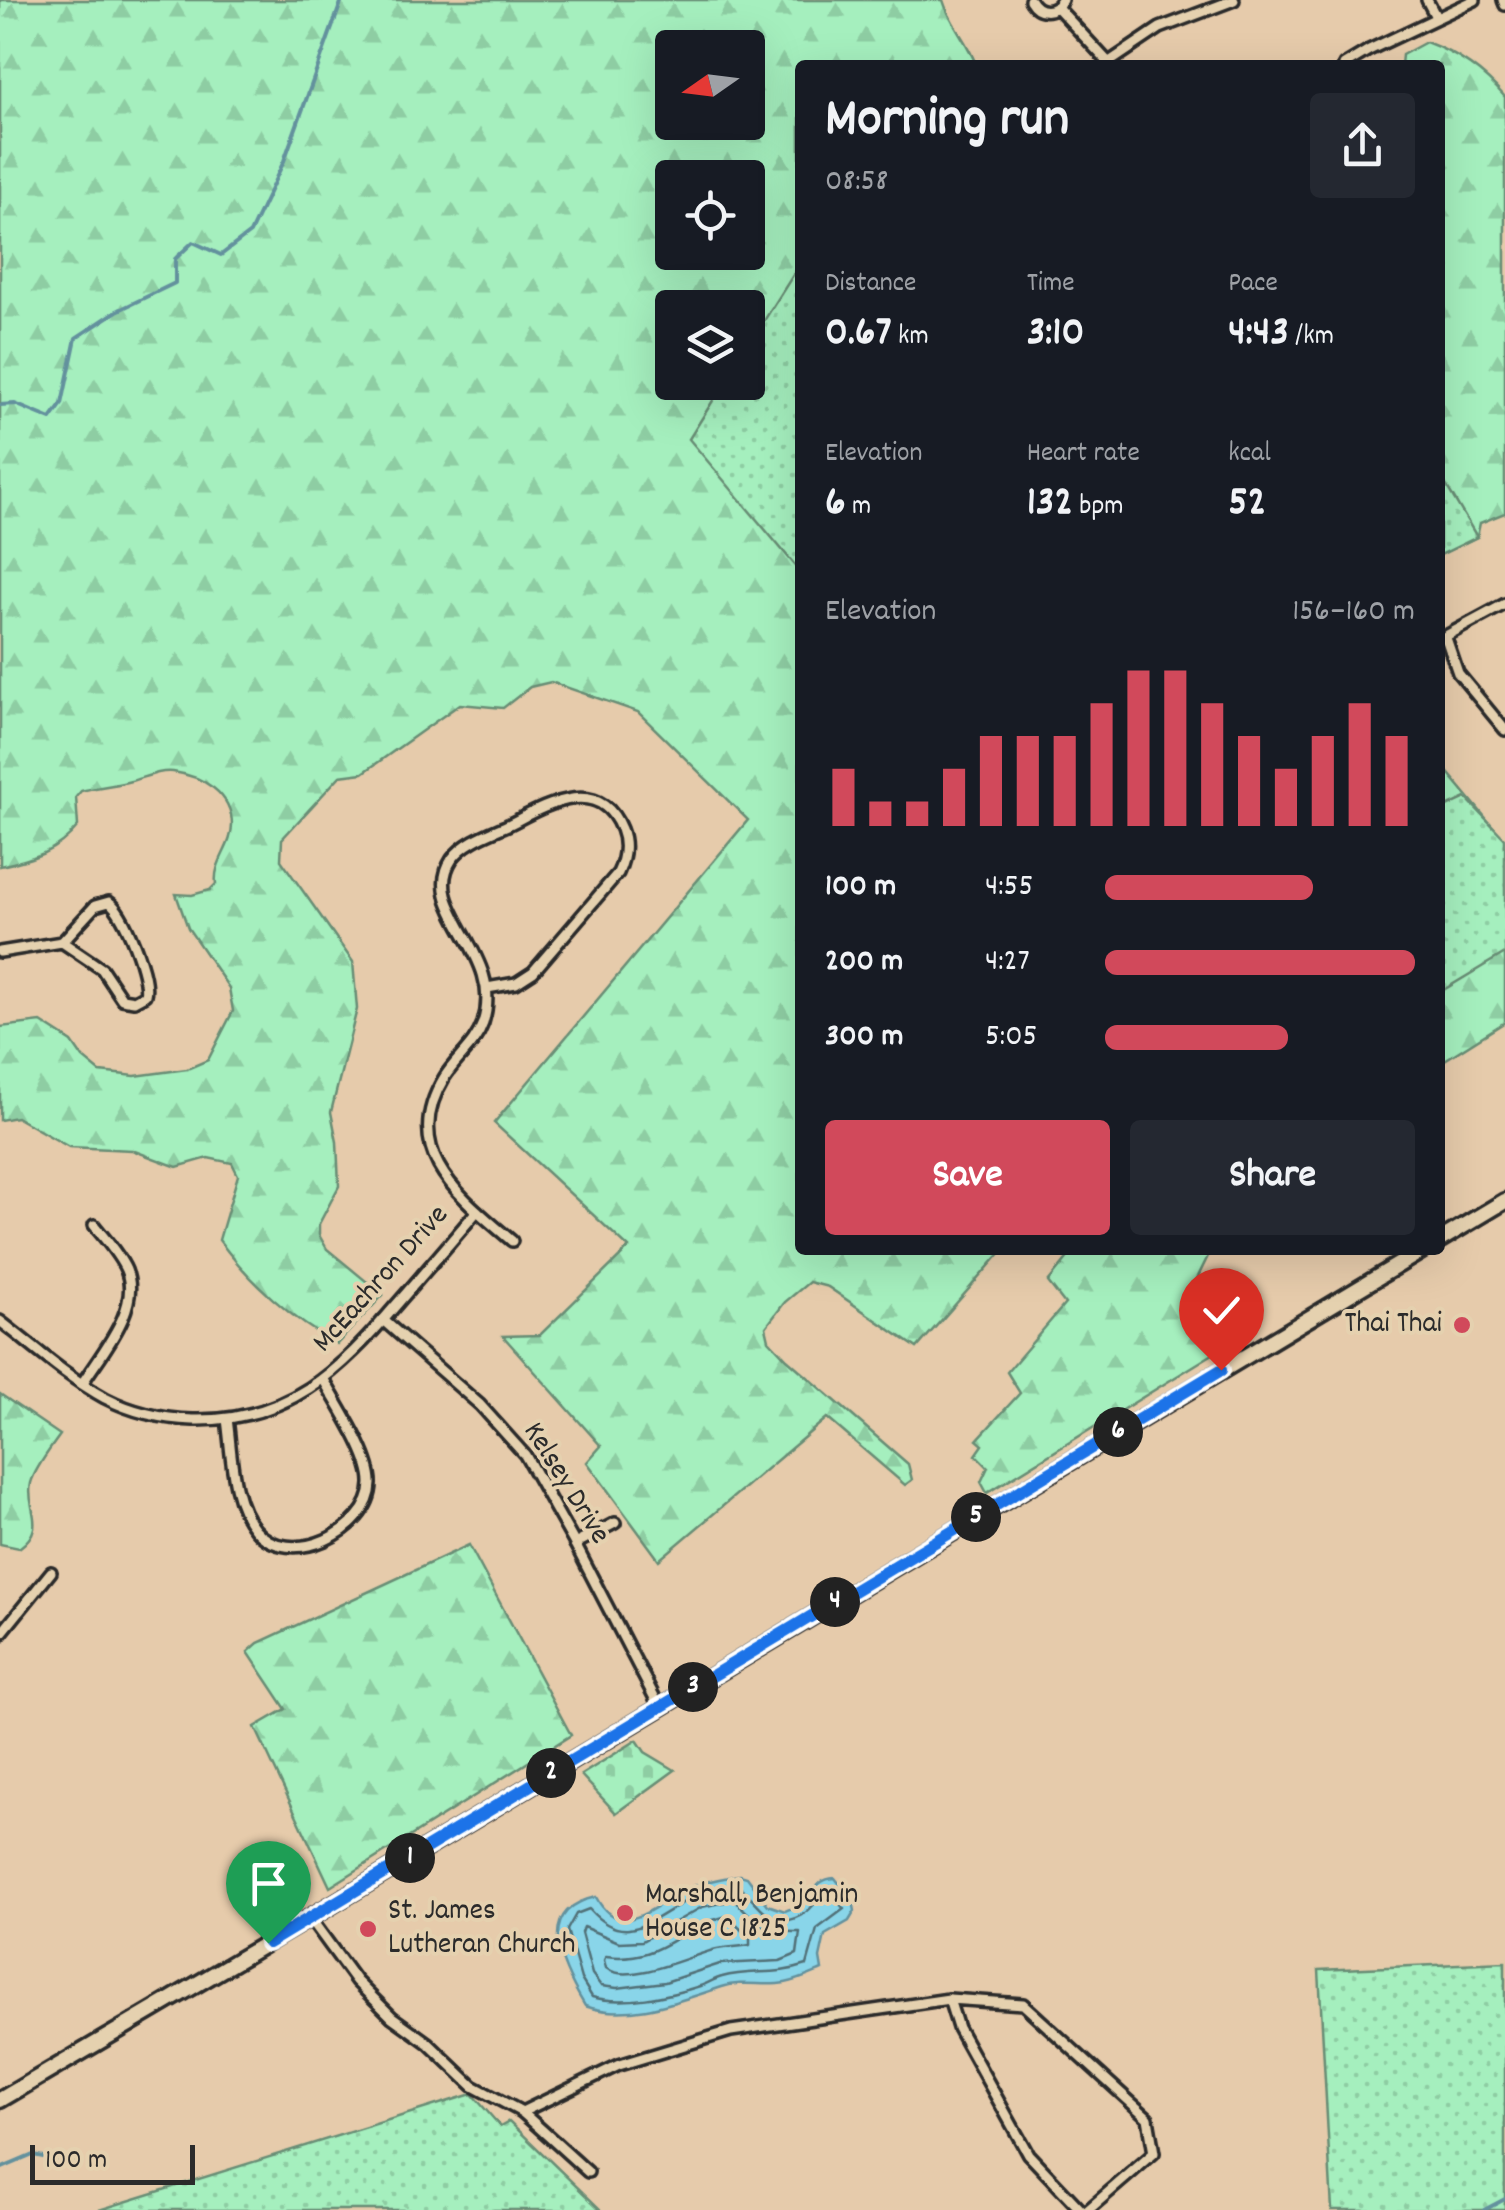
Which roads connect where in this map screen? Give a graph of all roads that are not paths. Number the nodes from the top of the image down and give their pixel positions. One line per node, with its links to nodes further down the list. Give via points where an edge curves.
1 (1030, 0): 6 (street, via 1041,10)
2 (1197, 0): 7 (street)
3 (1234, 0): 7 (street)
4 (1427, 0): 8 (street)
5 (1476, 0): 8 (street)
6 (1060, 3): 9 (street)
7 (1202, 11): 10 (street, via 1142,37)
8 (1436, 17): 11 (street)
9 (1103, 60)
10 (1111, 60)
11 (1354, 60)
12 (1505, 604): 13 (street)
13 (1445, 637)
14 (1445, 643): 15 (street, via 1458,673)
15 (1505, 730)
16 (62, 942): 16 (street, via 102,969 122,999 144,995 145,978 113,904 96,906); 17 (street)
17 (0, 952)
18 (487, 988): 18 (street, via 475,950 447,904 444,884 454,856 559,800 600,804 624,838 618,873 534,972); 20 (street, via 478,1034 438,1090 429,1129 437,1166)
19 (1505, 1201): 22 (main road)
20 (477, 1211): 23 (street); 25 (street, McEachron Drive)
21 (94, 1225): 28 (street, via 124,1267 130,1296)
22 (1445, 1237)
23 (512, 1241)
24 (1415, 1255): 34 (main road)
25 (383, 1320): 27 (street, McEachron Drive); 31 (street, Kelsey Drive, via 512,1438)
26 (0, 1321): 28 (street, McEachron Drive)
27 (324, 1380): 29 (street, McEachron Drive, via 278,1405); 29 (street, via 366,1460 371,1486 356,1519 312,1546 274,1544 250,1522 237,1490)
28 (82, 1384): 29 (street, McEachron Drive, via 153,1415)
29 (227, 1418)
30 (615, 1523): 31 (street)
31 (576, 1544): 34 (street, Kelsey Drive)
32 (51, 1572): 33 (street)
33 (0, 1635)
34 (660, 1708): 35 (main road)
35 (310, 1918): 37 (main road); 38 (street, via 392,2017 473,2086)
36 (949, 1999): 38 (street, via 731,2031 619,2066); 40 (street, via 958,2028 1028,2154); 40 (street, via 1023,2004 1148,2118 1154,2153)
37 (0, 2100)
38 (522, 2112): 39 (street)
39 (588, 2172)
40 (1084, 2210)

